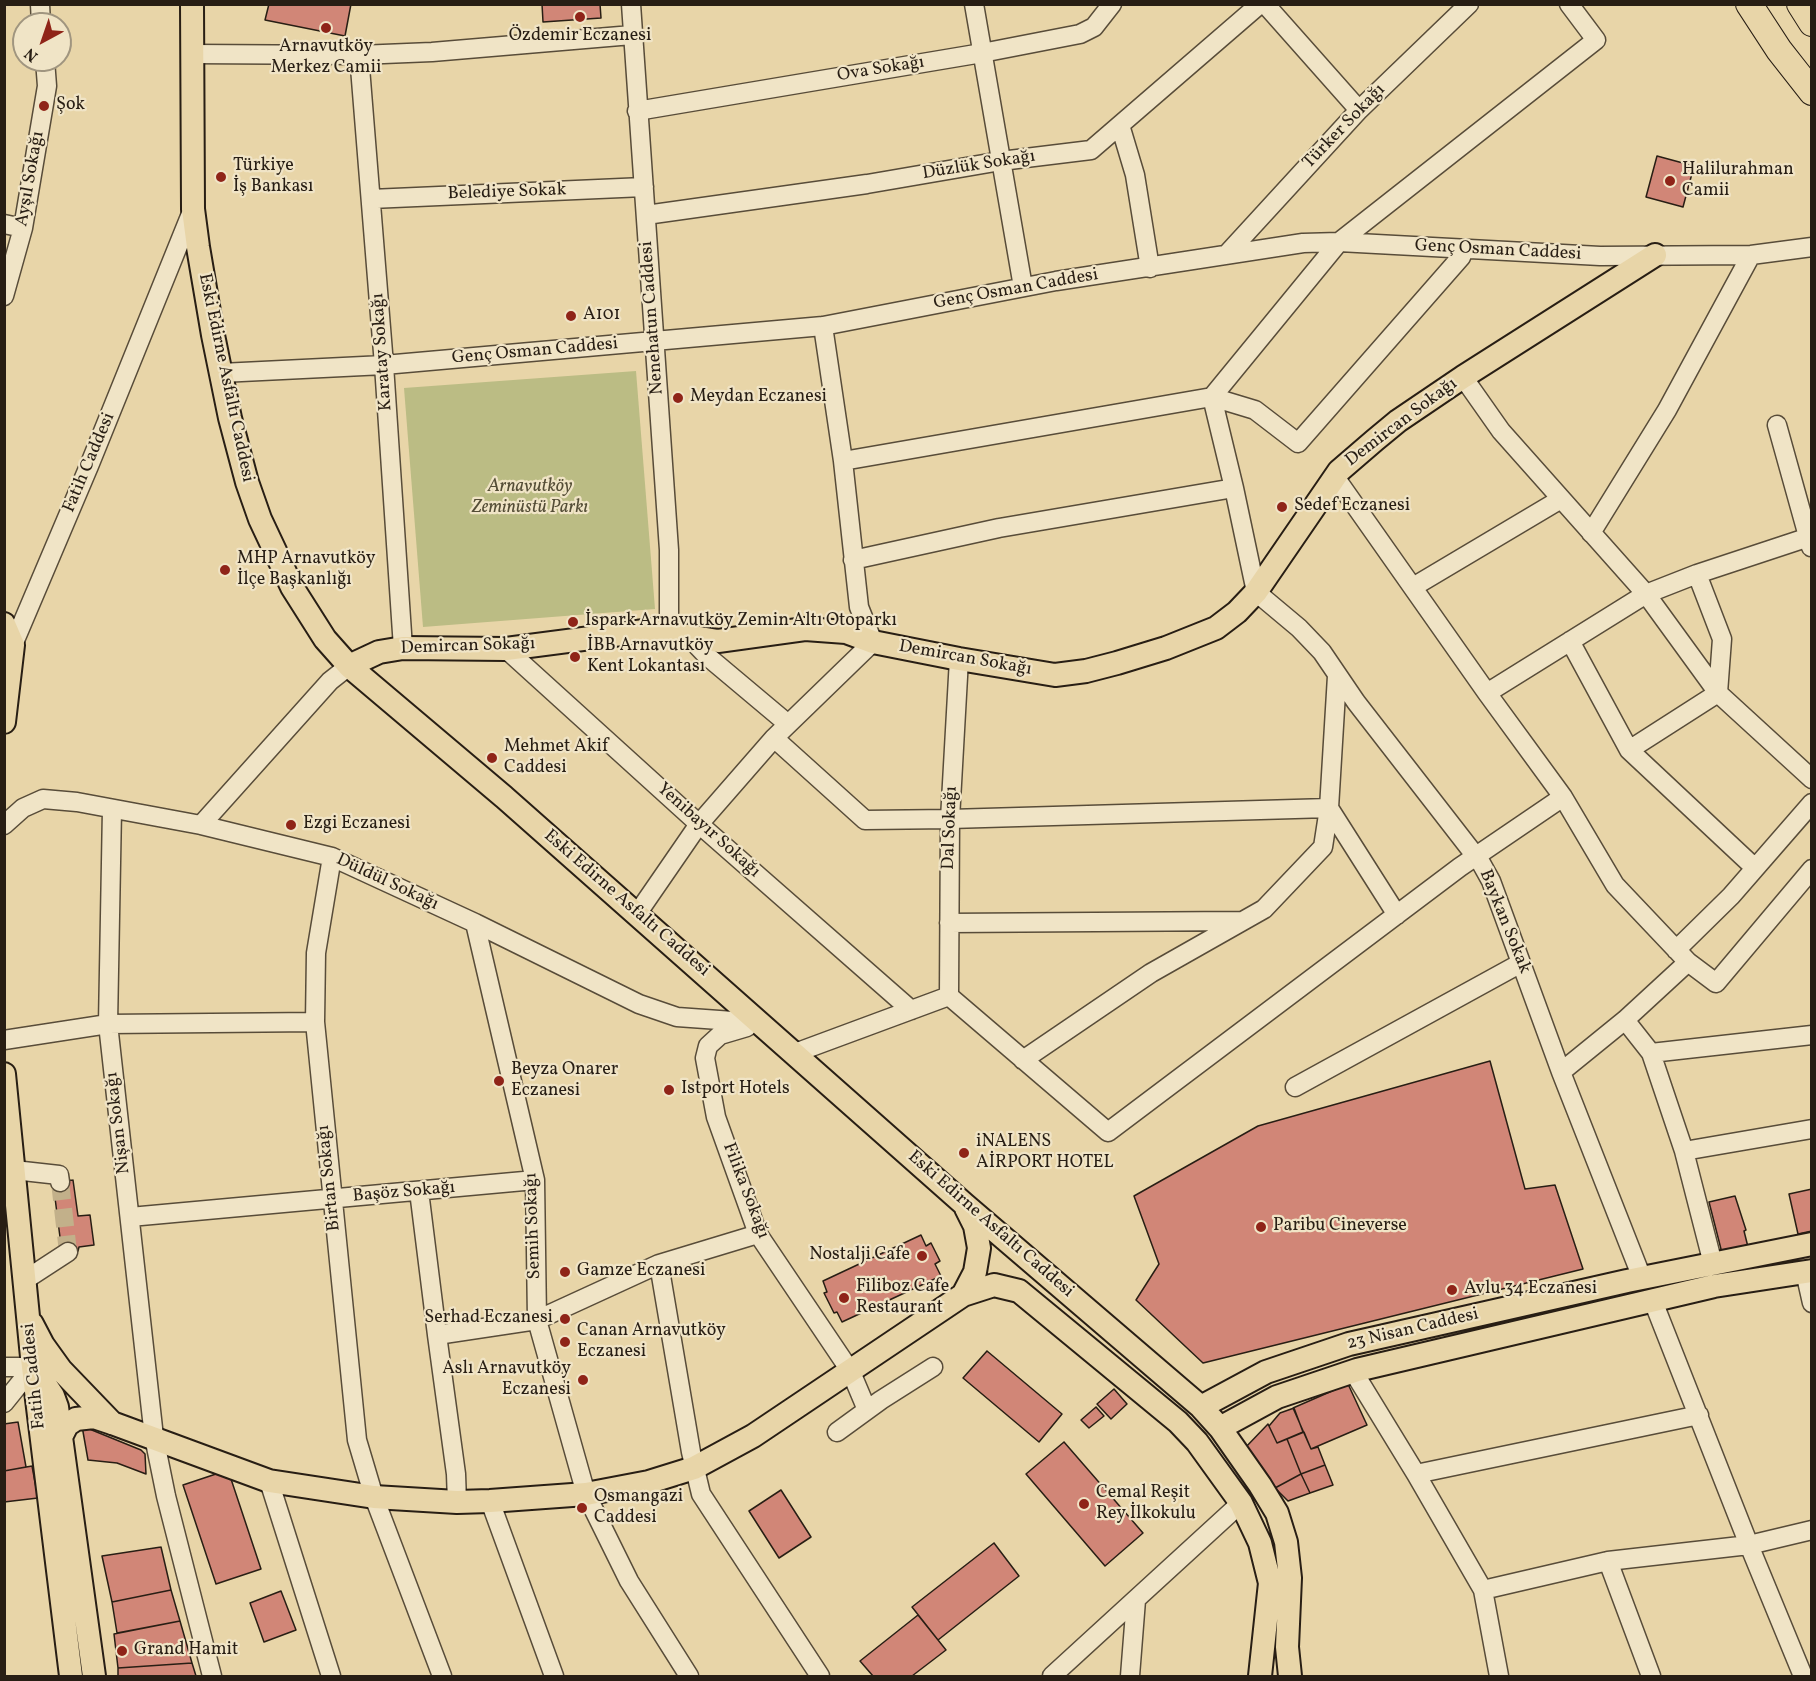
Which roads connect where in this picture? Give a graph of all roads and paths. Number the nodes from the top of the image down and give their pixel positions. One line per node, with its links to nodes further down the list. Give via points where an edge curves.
1 (192, 4): 14 (main road, Eski Edirne Asfaltı Caddesi)
2 (631, 4): 12 (street, Nenehatun Caddesi)
3 (974, 4): 13 (street)
4 (1112, 4): 13 (street, Ova Sokağı, via 1094,27 1080,33)
5 (1260, 4): 20 (street, Düzlük Sokağı)
6 (1265, 4): 18 (street)
7 (1469, 4): 18 (street, Türker Sokağı)
8 (1569, 4): 28 (street, via 1596,40)
9 (1749, 4): 17 (highway)
10 (1800, 4): 11 (highway)
11 (1812, 23)
12 (632, 35): 15 (street); 19 (street, Nenehatun Caddesi)
13 (982, 53): 19 (street, Ova Sokağı); 21 (street)
14 (192, 54): 15 (street); 24 (main road, Eski Edirne Asfaltı Caddesi)
15 (359, 56): 23 (street, Karatay Sokağı)
16 (46, 72): 27 (street, Ayşıl Sokağı, via 47,86)
17 (1807, 87)
18 (1359, 110): 31 (street, Türker Sokağı)
19 (637, 111): 22 (street, Nenehatun Caddesi)
20 (1120, 125): 21 (street, Düzlük Sokağı, via 1091,150); 34 (street, via 1135,175)
21 (1001, 161): 25 (street, Düzlük Sokağı); 35 (street)
22 (644, 187): 23 (street, Belediye Sokak); 25 (street, Nenehatun Caddesi)
23 (370, 199): 39 (street, Karatay Sokağı)
24 (193, 209): 40 (main road, Eski Edirne Asfaltı Caddesi); 59 (street, Fatih Caddesi)
25 (646, 215): 38 (street, Nenehatun Caddesi)
26 (4, 224): 27 (street)
27 (23, 228): 36 (street, Ayşıl Sokağı)
28 (1339, 242): 30 (street, Genç Osman Caddesi); 31 (street, Genç Osman Caddesi, via 1303,243); 42 (street)
29 (1812, 247): 33 (street, Genç Osman Caddesi)
30 (1464, 249): 32 (street, Genç Osman Caddesi); 42 (street, via 1298,443 1255,410)
31 (1226, 255): 34 (street, Genç Osman Caddesi)
32 (1655, 255): 33 (street, Genç Osman Caddesi); 41 (main road, Demircan Sokağı)
33 (1750, 255): 48 (street, via 1666,410)
34 (1150, 268): 35 (street, Genç Osman Caddesi)
35 (1023, 287): 37 (street, Genç Osman Caddesi)
36 (4, 296)
37 (824, 326): 38 (street, Genç Osman Caddesi); 44 (street)
38 (654, 341): 39 (street, Genç Osman Caddesi); 56 (street, Nenehatun Caddesi)
39 (384, 365): 40 (street, Genç Osman Caddesi); 60 (street, Karatay Sokağı)
40 (221, 373): 63 (main road, Eski Edirne Asfaltı Caddesi, via 246,482 272,548 325,639)
41 (1463, 377): 45 (main road, Demircan Sokağı, via 1398,421); 47 (street, via 1501,431)
42 (1212, 396): 44 (street); 46 (street)
43 (1777, 425): 49 (street)
44 (843, 461): 50 (street)
45 (1335, 477): 52 (street); 53 (main road, Demircan Sokağı)
46 (1234, 488): 50 (street, via 999,528); 53 (street)
47 (1561, 500): 48 (street); 52 (street)
48 (1591, 533): 54 (street)
49 (1810, 540): 51 (street)
50 (853, 560): 58 (street, via 859,607)
51 (1697, 574): 54 (street); 66 (street, via 1722,639)
52 (1413, 587): 65 (street)
53 (1256, 592): 62 (main road, Demircan Sokağı, via 1216,628 1166,648 1086,671 1055,675); 64 (street, Baykan Sokak, via 1299,628 1322,652)
54 (1646, 594): 57 (street); 66 (street)
55 (4, 624): 59 (main road)
56 (678, 634): 58 (main road, Demircan Sokağı, via 718,641 805,629 846,632); 61 (main road, Demircan Sokağı, via 652,630); 68 (street)
57 (1570, 641): 65 (street); 70 (street)
58 (873, 642): 62 (main road, Demircan Sokağı); 68 (street)
59 (13, 645): 67 (main road, Fatih Caddesi)
60 (403, 648): 61 (main road, Demircan Sokağı); 63 (main road, Demircan Sokağı, via 380,652)
61 (506, 649): 77 (street, Yenibayır Sokağı)
62 (959, 659): 76 (street, Dal Sokağı)
63 (349, 666): 79 (street, Demircan Sokağı, via 330,681); 84 (main road, Eski Edirne Asfaltı Caddesi)
64 (1337, 676): 74 (street); 81 (street, Baykan Sokak)
65 (1487, 693): 72 (street)
66 (1718, 693): 70 (street); 71 (street)
67 (4, 722)
68 (788, 724): 69 (street)
69 (774, 738): 76 (street, via 865,820); 77 (street)
70 (1629, 750): 82 (street)
71 (1812, 779)
72 (1563, 797): 81 (street); 89 (street, via 1615,885)
73 (1812, 803): 82 (street)
74 (1329, 808): 76 (street); 85 (street); 86 (street, via 1323,847 1264,909)
75 (112, 809): 78 (street, Düldül Sokağı, via 43,799 23,808); 79 (street, Düldül Sokağı); 96 (street, Nişan Sokağı)
76 (950, 819): 88 (street, Dal Sokağı)
77 (699, 824): 84 (street); 92 (street, Yenibayır Sokağı)
78 (4, 825)
79 (201, 825): 80 (street, Düldül Sokağı)
80 (332, 857): 87 (street, Düldül Sokağı); 94 (street, Birtan Sokağı, via 316,953)
81 (1476, 857): 85 (street); 90 (street, Baykan Sokak, via 1491,881)
82 (1755, 868): 89 (street)
83 (1811, 871): 89 (street, via 1716,983)
84 (636, 914): 95 (main road, Eski Edirne Asfaltı Caddesi)
85 (1397, 915): 101 (street, via 1108,1132)
86 (1243, 921): 88 (street); 101 (street, via 1150,973)
87 (475, 923): 95 (street, Düldül Sokağı, via 639,1004 676,1017); 108 (street, Semih Sokağı)
88 (949, 923): 91 (street, Dal Sokağı)
89 (1682, 956): 93 (street)
90 (1521, 963): 102 (street, Baykan Sokak); 104 (street)
91 (949, 996): 92 (street); 101 (street)
92 (911, 1010): 99 (street)
93 (1624, 1020): 100 (street); 102 (street)
94 (315, 1022): 96 (street); 111 (street, Birtan Sokağı)
95 (761, 1023): 99 (main road, Eski Edirne Asfaltı Caddesi); 114 (street, Filika Sokağı, via 720,1035 708,1046 705,1058 716,1117)
96 (108, 1024): 98 (street); 113 (street, Nişan Sokağı)
97 (1812, 1035): 100 (street)
98 (4, 1040)
99 (795, 1053): 112 (main road, Eski Edirne Asfaltı Caddesi)
100 (1651, 1053): 106 (street)
101 (1023, 1060)
102 (1561, 1072): 120 (street, Baykan Sokak)
103 (4, 1074): 107 (main road, Fatih Caddesi)
104 (1295, 1087)
105 (1812, 1129): 106 (street)
106 (1684, 1151): 118 (street)
107 (14, 1170): 109 (street, via 59,1175); 121 (main road, Fatih Caddesi)
108 (536, 1180): 110 (street, Başöz Sokağı); 126 (street, Semih Sokağı)
109 (60, 1182)
110 (419, 1191): 111 (street, Başöz Sokağı); 127 (street)
111 (332, 1200): 113 (street, Başöz Sokağı); 146 (street, Birtan Sokağı, via 357,1440)
112 (964, 1204): 122 (main road, via 975,1226 979,1248 975,1272); 134 (main road, Eski Edirne Asfaltı Caddesi)
113 (130, 1217): 141 (street, Nişan Sokağı)
114 (758, 1234): 117 (street); 132 (street, Filika Sokağı)
115 (1812, 1244): 118 (main road, 23 Nisan Caddesi)
116 (68, 1252): 121 (street)
117 (659, 1264): 126 (street); 142 (street)
118 (1713, 1264): 120 (main road, 23 Nisan Caddesi)
119 (1808, 1271): 123 (main road, 23 Nisan Caddesi); 124 (street)
120 (1642, 1278): 123 (main road); 134 (main road, 23 Nisan Caddesi, via 1349,1344 1266,1372)
121 (25, 1280): 125 (main road, Fatih Caddesi)
122 (963, 1295): 132 (main road); 149 (main road, Eski Edirne Asfaltı Caddesi, via 993,1285 1019,1291 1178,1422)
123 (1653, 1300): 131 (main road, 23 Nisan Caddesi); 136 (street)
124 (1812, 1303)
125 (28, 1316): 129 (main road, Fatih Caddesi); 137 (main road, via 62,1370)
126 (537, 1320): 127 (street); 145 (street, Semih Sokağı)
127 (437, 1335): 148 (street)
128 (4, 1367): 129 (street)
129 (33, 1367): 133 (street); 140 (main road, via 53,1396); 157 (main road, Fatih Caddesi)
130 (933, 1367): 135 (street)
131 (1353, 1371): 138 (main road, 23 Nisan Caddesi, via 1277,1397); 143 (street)
132 (850, 1372): 135 (street, Filika Sokağı); 142 (main road, via 753,1436)
133 (4, 1402)
134 (1201, 1407): 138 (main road, Eski Edirne Asfaltı Caddesi)
135 (867, 1410): 139 (street)
136 (1699, 1415): 143 (street); 151 (street)
137 (112, 1423): 140 (main road, via 94,1417 76,1419 67,1425); 141 (main road)
138 (1220, 1428): 168 (main road, Eski Edirne Asfaltı Caddesi, via 1277,1513 1286,1542)
139 (837, 1432)
140 (61, 1437): 158 (main road)
141 (154, 1437): 144 (main road); 159 (street, Nişan Sokağı)
142 (694, 1468): 145 (main road, via 649,1482); 164 (street, via 701,1494)
143 (1416, 1474): 153 (street)
144 (268, 1481): 146 (main road); 160 (street)
145 (586, 1494): 147 (main road); 163 (street, Semih Sokağı, via 629,1581)
146 (374, 1497): 148 (main road); 161 (street, Birtan Sokağı)
147 (490, 1501): 148 (main road); 162 (street)
148 (458, 1502)
149 (1241, 1503): 154 (street); 167 (main road, Eski Edirne Asfaltı Caddesi, via 1260,1543 1270,1583)
150 (1812, 1530): 151 (street)
151 (1749, 1545): 152 (street); 156 (street)
152 (1608, 1561): 153 (street); 170 (street)
153 (1483, 1590): 169 (street)
154 (1136, 1600): 165 (street); 166 (street)
155 (1812, 1648): 156 (street)
156 (1793, 1652): 171 (street)
157 (71, 1677)
158 (94, 1677)
159 (212, 1677)
160 (331, 1677)
161 (442, 1677)
162 (554, 1677)
163 (689, 1677)
164 (820, 1677)
165 (1052, 1677)
166 (1130, 1677)
167 (1260, 1677)
168 (1290, 1677)
169 (1499, 1677)
170 (1651, 1677)
171 (1803, 1677)

